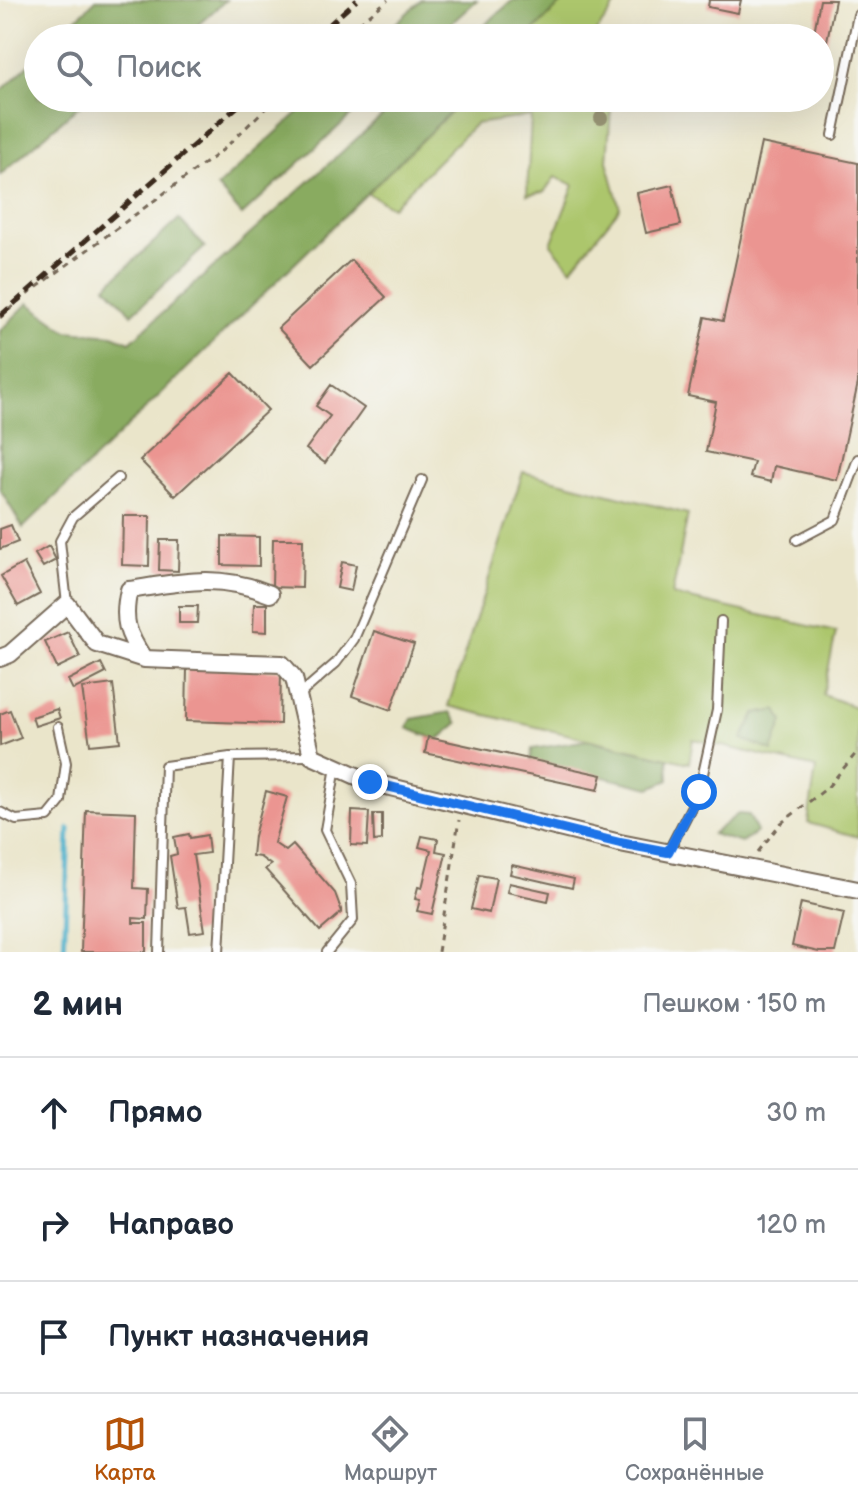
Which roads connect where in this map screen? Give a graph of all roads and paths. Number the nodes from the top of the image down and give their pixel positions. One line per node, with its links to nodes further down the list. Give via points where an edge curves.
1 (388, 0): 3 (path)
2 (858, 15): 5 (lane)
3 (358, 24)
4 (262, 112): 6 (path, via 224,149)
5 (833, 135)
6 (0, 318)
7 (858, 459): 10 (lane, via 835,520)
8 (118, 478): 12 (lane, via 73,517 60,541)
9 (422, 480): 16 (lane, via 354,639)
10 (797, 540)
11 (270, 594): 15 (street, via 200,579 129,590 128,635)
12 (67, 604): 14 (street); 15 (street, via 97,644)
13 (721, 621): 24 (lane, via 717,710 699,792)
14 (0, 658)
15 (144, 659): 16 (street, via 282,664 294,678)
16 (298, 696): 19 (street)
17 (58, 727): 23 (lane, via 66,763 61,801 48,817 16,820)
18 (858, 751): 25 (path, via 827,788 780,824)
19 (312, 756): 20 (lane); 21 (street)
20 (230, 757): 27 (lane, via 165,766); 28 (lane)
21 (336, 767): 22 (street, via 370,782); 29 (lane, via 325,830 351,884 353,920)
22 (462, 804): 24 (street); 30 (path)
23 (0, 812)
24 (668, 852): 25 (street)
25 (746, 867): 26 (street)
26 (858, 890)
27 (159, 952)
28 (219, 952)
29 (327, 952)
30 (438, 952)

